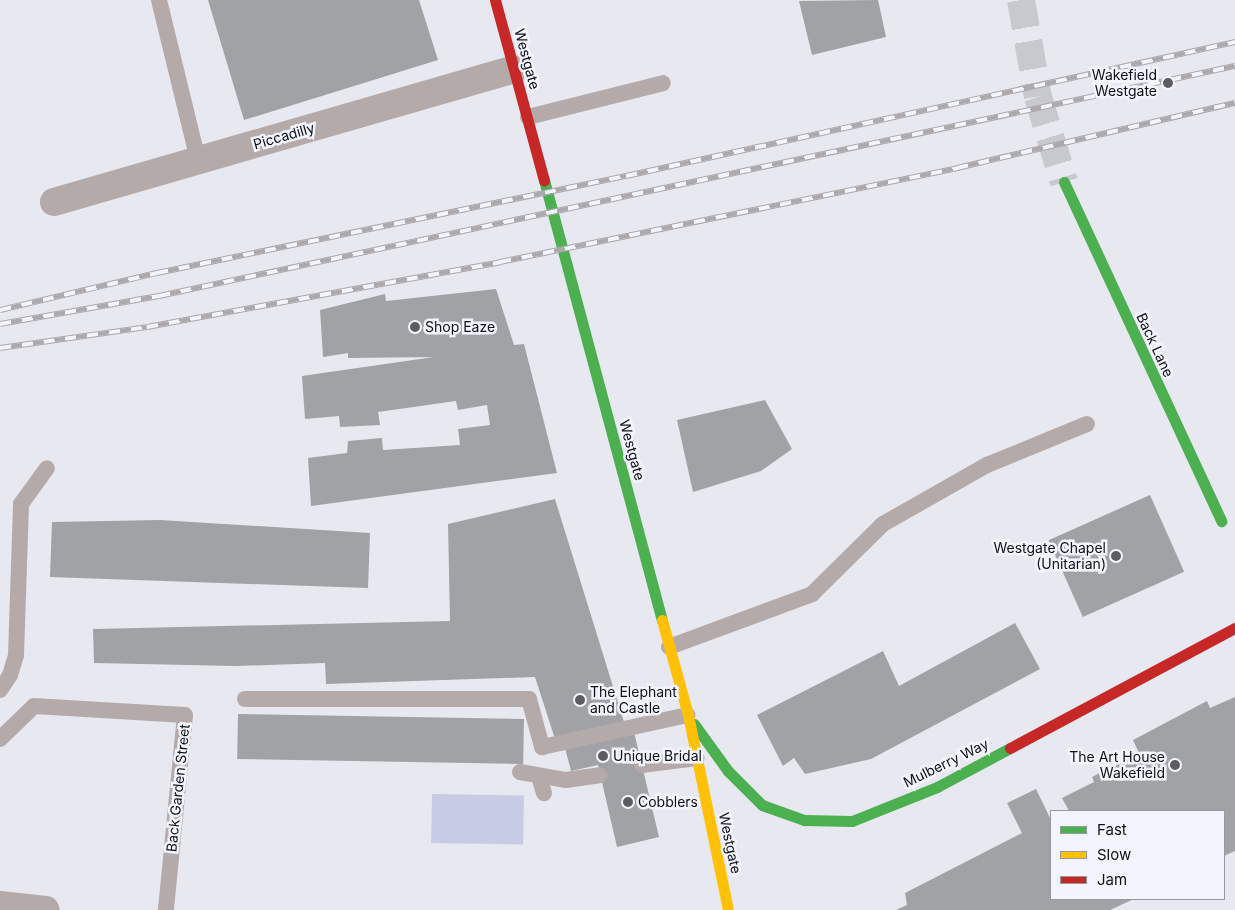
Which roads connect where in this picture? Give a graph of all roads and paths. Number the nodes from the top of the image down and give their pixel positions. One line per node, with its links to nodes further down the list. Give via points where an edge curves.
1 (159, 0): 6 (lane)
2 (495, 0): 3 (main road, Westgate)
3 (514, 70): 5 (main road, Westgate); 6 (street, Piccadilly)
4 (664, 83): 5 (lane)
5 (528, 117): 13 (main road, Westgate)
6 (198, 160): 8 (street, Piccadilly)
7 (1064, 182): 11 (main road, Back Lane)
8 (54, 202)
9 (1087, 424): 13 (lane, via 987,465 883,524 812,594)
10 (47, 468): 14 (lane, via 21,504 16,655 10,676)
11 (1222, 521)
12 (1235, 628): 16 (main road, Mulberry Way, via 937,787 852,821 804,820 762,805 728,771)
13 (669, 647): 16 (main road, Westgate)
14 (0, 690)
15 (245, 700): 16 (lane, via 529,698 542,747)
16 (688, 715): 18 (main road, Westgate)
17 (5, 742): 26 (lane, Back Garden Street, via 34,706 185,715)
18 (697, 758): 19 (lane); 27 (main road, Westgate)
19 (642, 764)
20 (520, 772): 22 (lane)
21 (600, 775): 22 (lane, via 566,780)
22 (539, 776): 23 (lane)
23 (544, 793)
24 (0, 904): 25 (street)
25 (46, 910)
26 (166, 910)
27 (728, 910)

